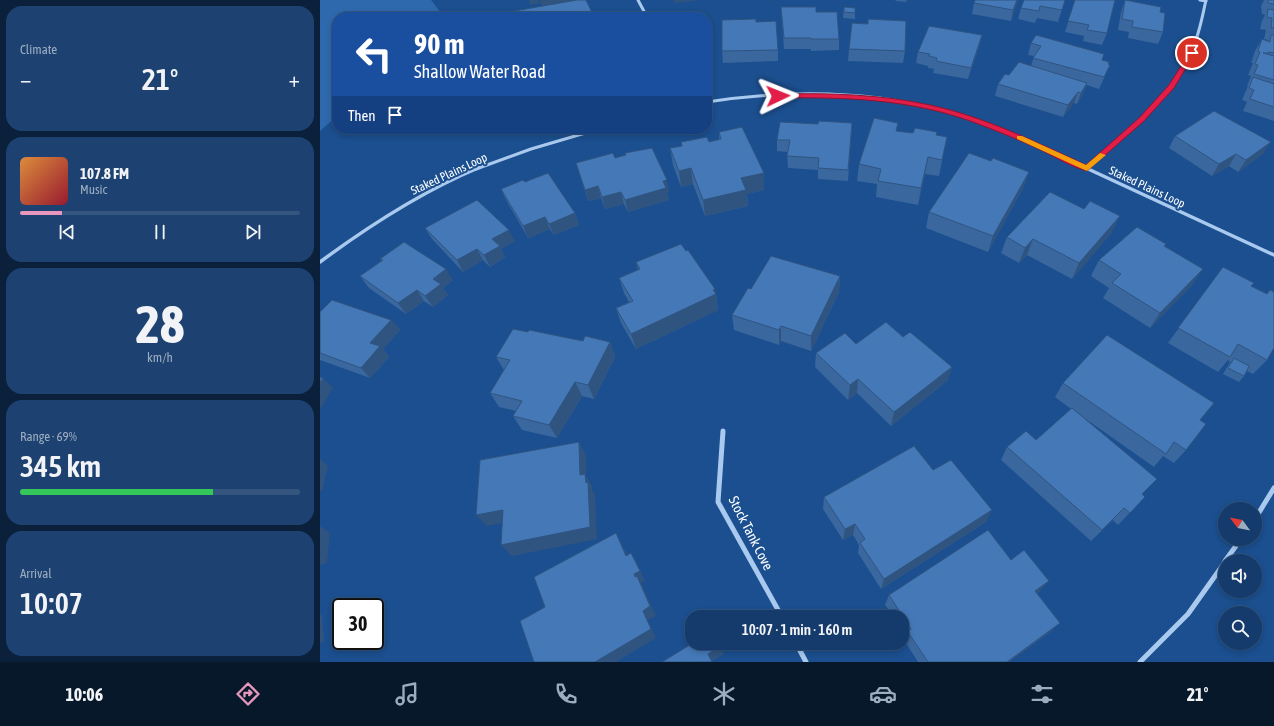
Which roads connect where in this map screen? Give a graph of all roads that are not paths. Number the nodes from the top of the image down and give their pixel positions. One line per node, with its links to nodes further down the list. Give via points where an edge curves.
1 (638, 0): 4 (street)
2 (1200, 0): 3 (street)
3 (1206, 1): 7 (street, via 1202,25 1192,53 1172,86 1142,120)
4 (644, 12)
5 (712, 101): 7 (street, Staked Plains Loop, via 748,97 841,95 930,107 1022,138)
6 (581, 134): 9 (street, Staked Plains Loop, via 467,172 368,227)
7 (1087, 169): 8 (street, Staked Plains Loop)
8 (1274, 255)
9 (320, 262)
10 (723, 431): 14 (street, Stock Tank Cove, via 718,502)
11 (1274, 488): 12 (street)
12 (1262, 508)
13 (1218, 571): 17 (street, via 1188,614)
14 (778, 610)
15 (800, 650): 16 (street)
16 (806, 662)
17 (1140, 662)

